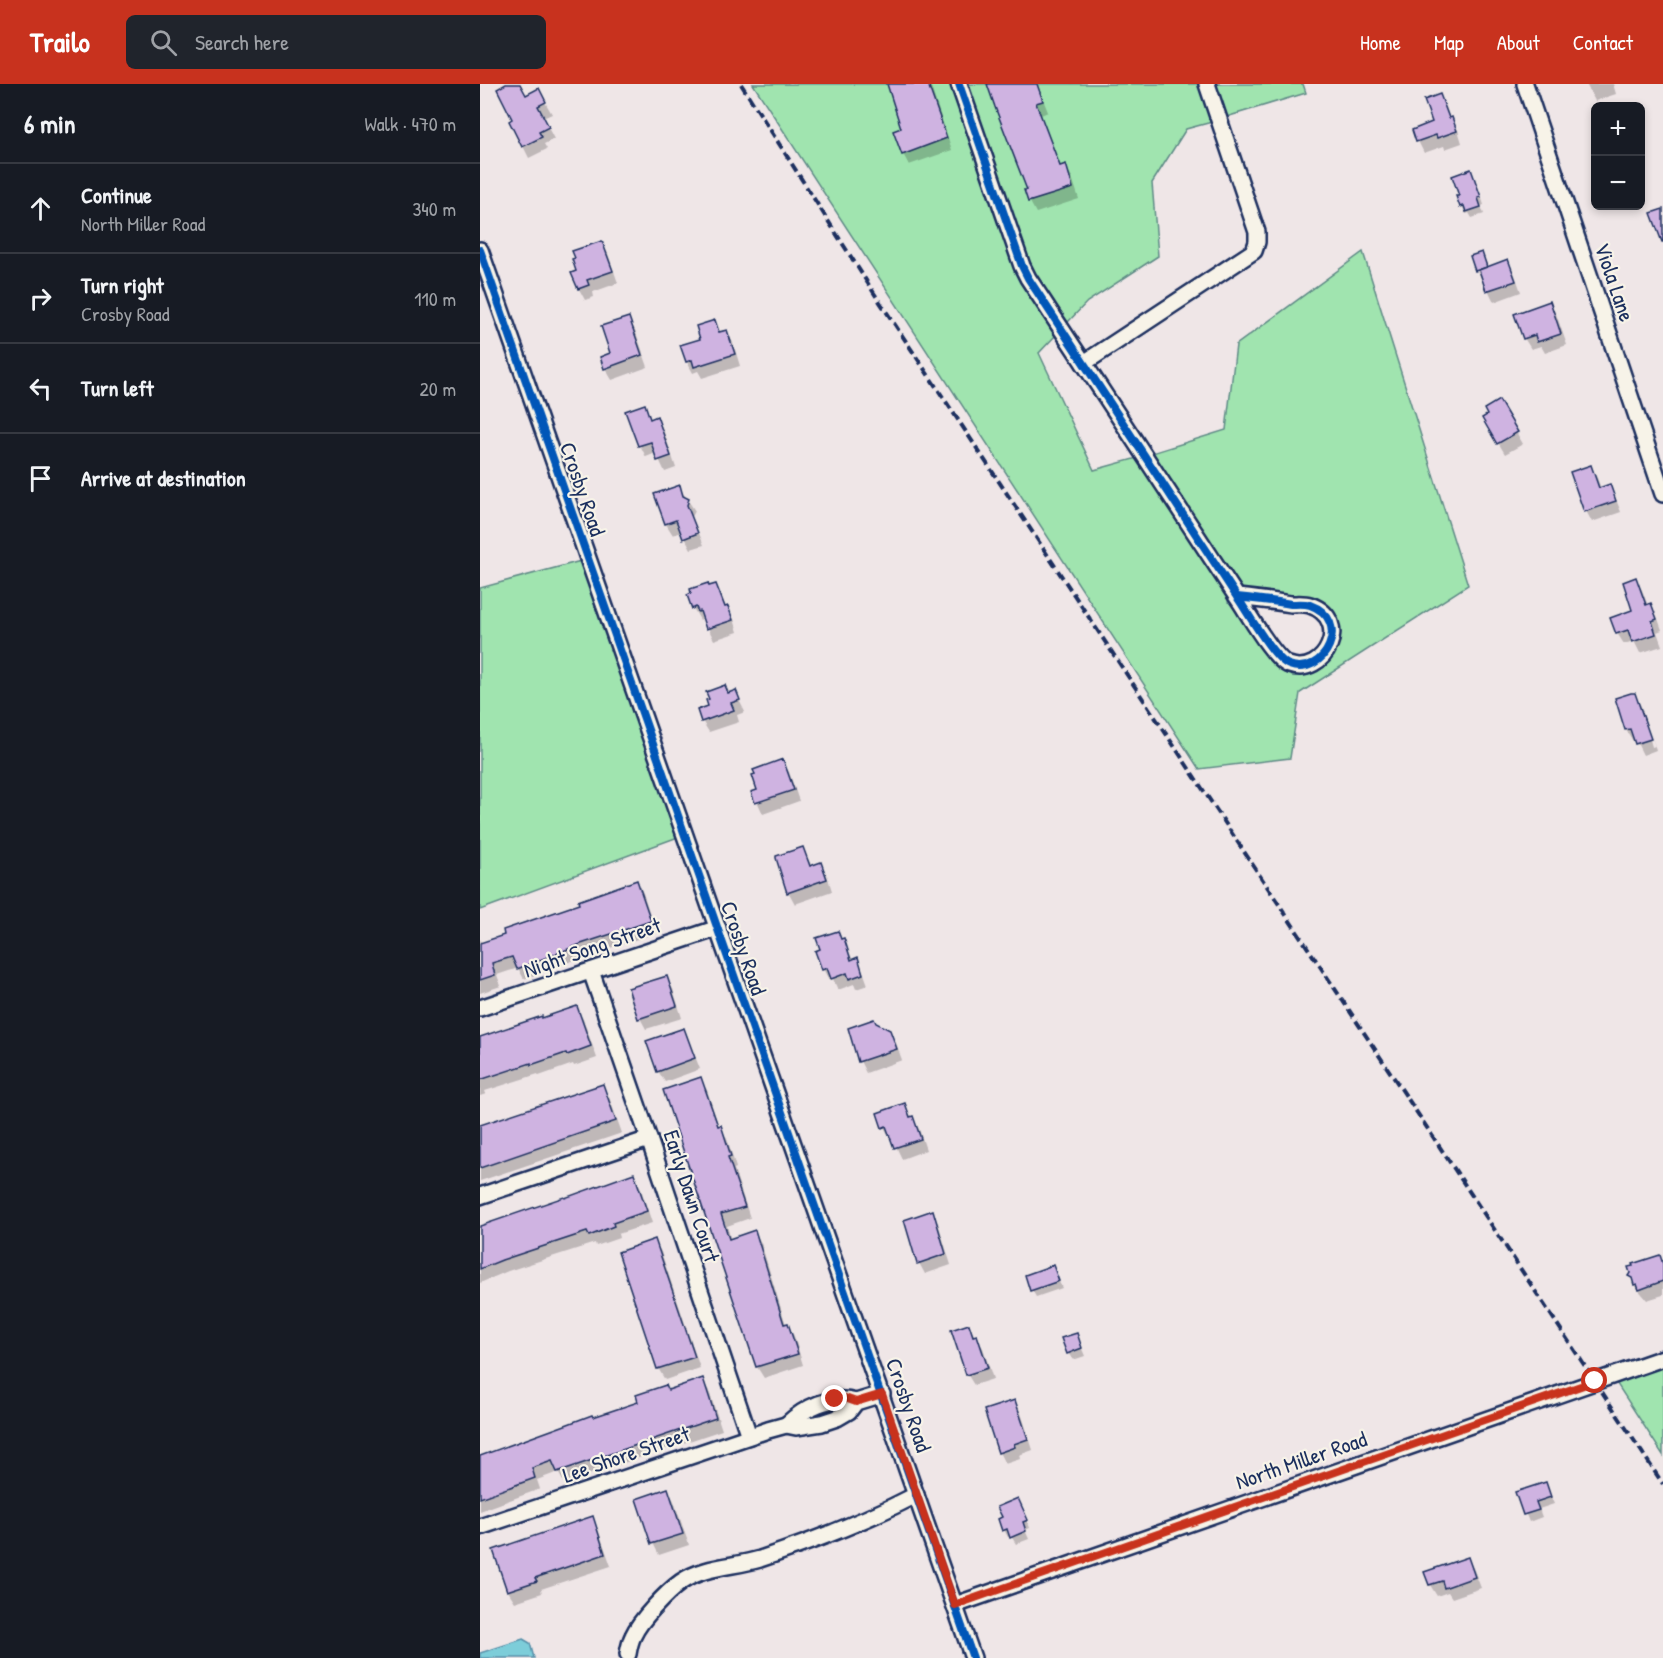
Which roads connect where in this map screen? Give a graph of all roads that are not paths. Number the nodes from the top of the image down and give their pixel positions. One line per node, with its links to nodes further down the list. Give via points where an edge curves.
1 (959, 84): 5 (street, via 1022,266)
2 (1207, 84): 5 (street, via 1257,232 1254,251)
3 (1524, 84): 6 (street, Viola Lane)
4 (480, 250): 8 (street, Crosby Road)
5 (1084, 363): 7 (street)
6 (1663, 494)
7 (1237, 597): 7 (street, via 1274,652 1288,665 1301,667 1316,662 1329,648 1332,629 1325,615 1309,605)
8 (718, 928): 9 (street, Night Song Street); 14 (street, Crosby Road)
9 (591, 971): 10 (street, Night Song Street); 11 (street, Early Dawn Court)
10 (480, 1008)
11 (649, 1138): 12 (street); 19 (street, Early Dawn Court)
12 (480, 1196)
13 (1663, 1358): 22 (street, North Miller Road)
14 (882, 1394): 15 (street); 20 (street, Crosby Road)
15 (856, 1402): 16 (street, via 835,1399); 17 (street, via 837,1418)
16 (808, 1409): 17 (street); 18 (street)
17 (813, 1424): 18 (street)
18 (786, 1425): 19 (street, Lee Shore Street)
19 (749, 1436): 21 (street, Lee Shore Street)
20 (916, 1494): 22 (street, Crosby Road); 23 (street, via 835,1532 757,1560 698,1573 680,1582 657,1603 633,1635)
21 (480, 1527)
22 (955, 1605): 24 (street, Crosby Road)
23 (628, 1654)
24 (973, 1658)

